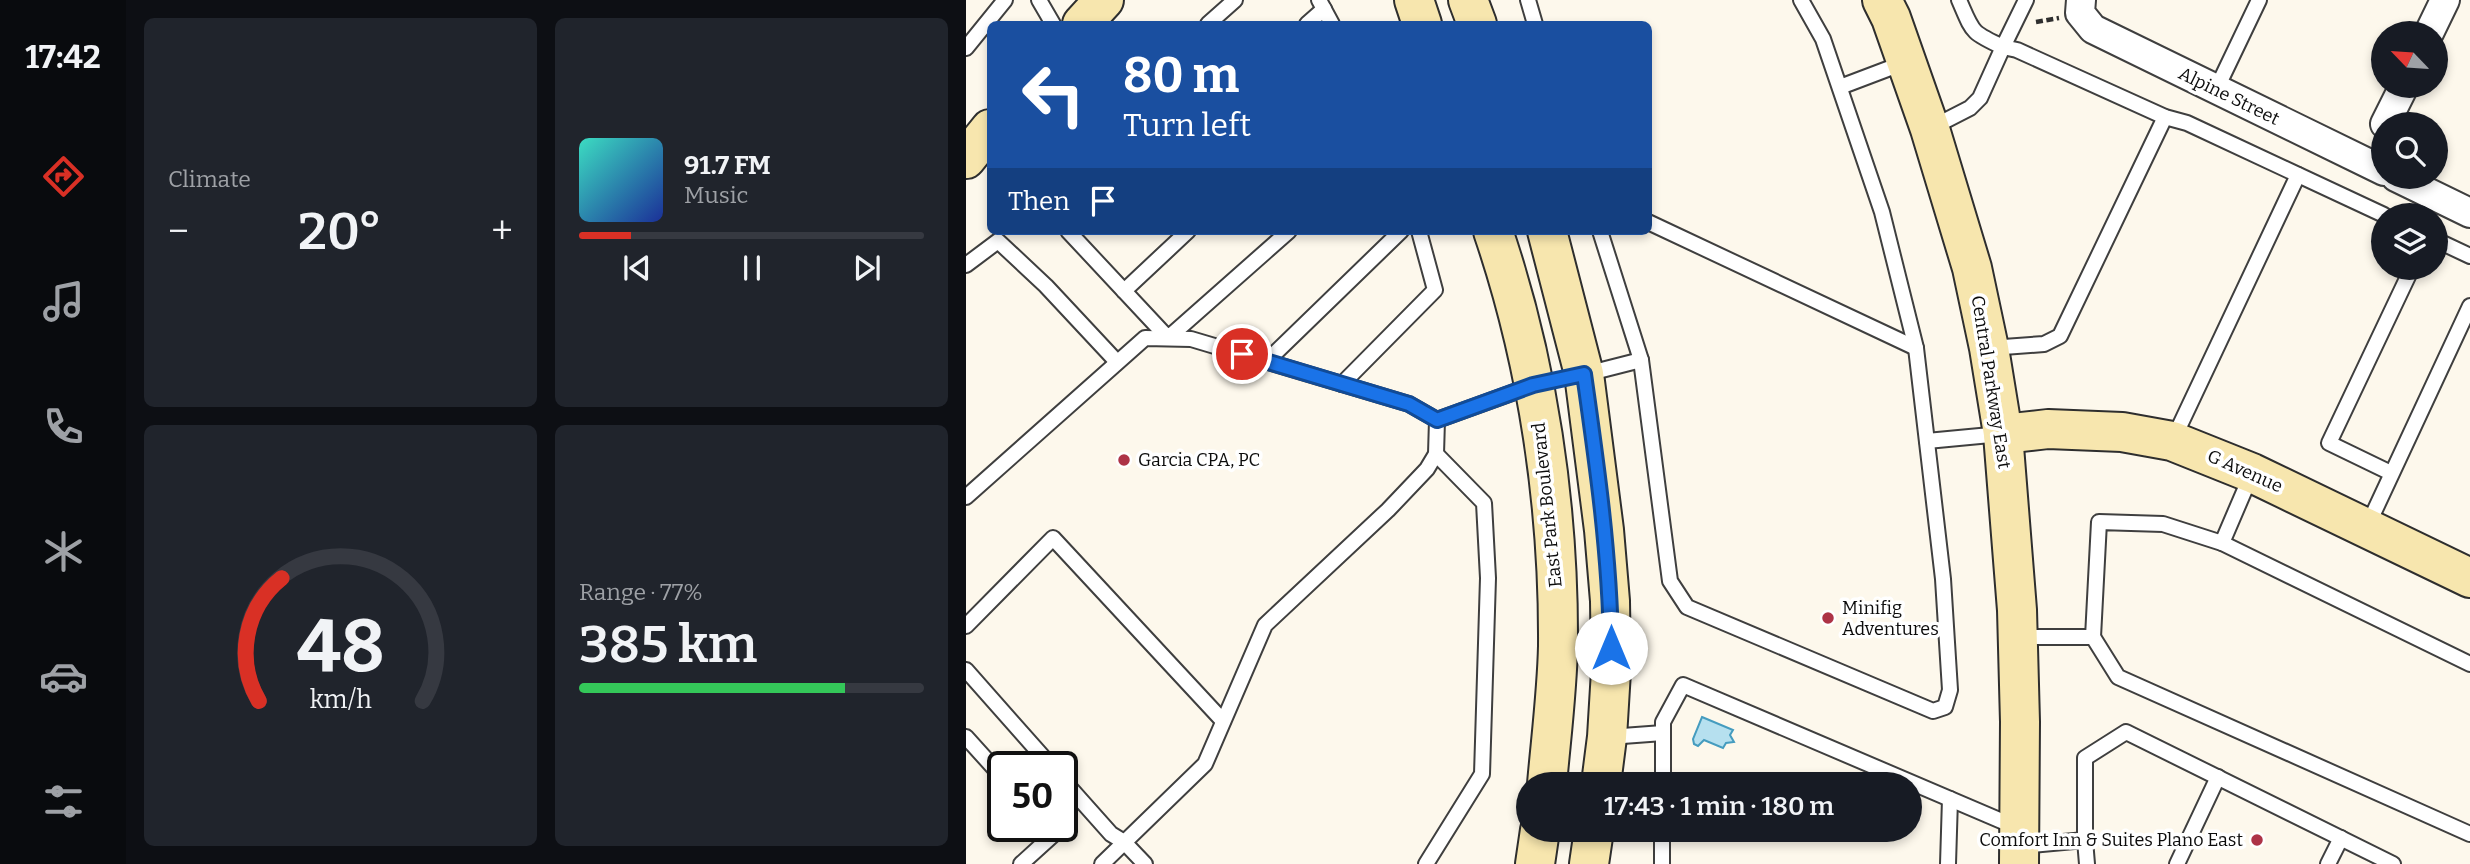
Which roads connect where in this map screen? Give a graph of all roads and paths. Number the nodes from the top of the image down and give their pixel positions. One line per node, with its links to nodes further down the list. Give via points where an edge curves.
1 (1005, 0): 16 (lane)
2 (1039, 0): 17 (lane)
3 (1104, 0): 18 (street)
4 (1235, 0): 19 (lane)
5 (1414, 0): 22 (street)
6 (1468, 0): 23 (street)
7 (1528, 0): 24 (lane)
8 (1801, 0): 31 (lane, via 1823,39)
9 (1882, 0): 30 (street, Central Parkway East)
10 (1959, 0): 28 (lane, via 1972,31)
11 (2026, 0): 28 (lane)
12 (2259, 0): 32 (lane)
13 (2445, 0): 25 (street)
14 (1322, 5): 20 (lane); 21 (lane)
15 (2073, 10): 27 (path, via 2031,23); 32 (street, Alpine Street, via 2092,29)
16 (988, 21)
17 (1051, 21)
18 (1085, 21)
19 (1211, 21)
20 (1309, 21)
21 (1330, 21)
22 (1421, 21)
23 (1476, 21)
24 (1534, 21)
25 (2435, 21)
26 (987, 22): 29 (lane)
27 (2029, 28)
28 (2003, 47): 33 (lane); 34 (lane, via 1980,98)
29 (966, 48)
30 (1907, 61): 31 (lane); 34 (street, Central Parkway East)
31 (1840, 87): 56 (lane, via 1882,212)
32 (2216, 90): 35 (street, Alpine Street)
33 (2165, 117): 36 (lane); 57 (lane, via 2060,336 2044,344)
34 (1930, 129): 57 (street, Central Parkway East, via 1972,268)
35 (2371, 165)
36 (2298, 175): 38 (lane); 67 (lane)
37 (2421, 189): 39 (street)
38 (2371, 209)
39 (2470, 213)
40 (1652, 224): 56 (lane)
41 (1076, 235): 53 (lane)
42 (1184, 235): 53 (lane)
43 (1284, 235): 55 (lane)
44 (1397, 235): 59 (lane)
45 (1420, 235): 62 (lane, via 1435,290)
46 (1494, 235): 63 (street, East Park Boulevard, via 1516,304)
47 (1548, 235): 61 (street)
48 (1601, 235): 58 (lane)
49 (2448, 246): 50 (lane)
50 (2470, 256)
51 (966, 265): 60 (lane, via 998,241)
52 (2406, 280): 70 (lane, via 2329,443)
53 (1124, 291): 55 (lane)
54 (2470, 306): 70 (lane)
55 (1168, 338): 59 (lane, via 1191,339); 60 (lane, via 1144,338)
56 (1916, 348): 66 (lane)
57 (1989, 348): 65 (street, Central Parkway East)
58 (1641, 360): 61 (lane); 66 (lane, via 1670,581 1687,607 1933,712 1945,707 1950,690)
59 (1267, 361): 62 (lane)
60 (1117, 362): 71 (lane)
61 (1584, 374): 63 (street); 83 (street, via 1610,601)
62 (1342, 384): 64 (lane, via 1409,404)
63 (1533, 385): 64 (lane); 84 (street, East Park Boulevard, via 1557,587)
64 (1437, 420): 68 (lane)
65 (2003, 434): 66 (lane); 67 (street, G Avenue, via 2048,429 2122,432); 76 (street, Central Parkway East)
66 (1927, 441)
67 (2172, 441): 69 (street, G Avenue)
68 (1436, 454): 80 (lane, via 1388,510 1265,625); 106 (lane, via 1484,503 1488,579 1482,775)
69 (2252, 473): 72 (street, G Avenue); 73 (lane)
70 (2391, 473): 72 (lane)
71 (966, 497)
72 (2366, 528): 74 (street, G Avenue)
73 (2222, 543): 77 (lane, via 2163,524 2099,522); 78 (lane)
74 (2470, 578)
75 (966, 626): 80 (lane, via 1053,538)
76 (2018, 637): 77 (lane); 101 (street, Central Parkway East)
77 (2093, 637): 93 (lane, via 2118,677)
78 (2470, 664)
79 (966, 670): 85 (lane)
80 (1223, 721): 97 (lane, via 1205,764)
81 (1663, 733): 83 (lane); 89 (lane); 92 (lane, via 1683,685)
82 (966, 737): 86 (lane)
83 (1607, 737): 84 (street); 88 (street)
84 (1551, 738): 87 (street, East Park Boulevard)
85 (1038, 751)
86 (987, 760)
87 (1548, 772)
88 (1603, 772)
89 (1663, 772)
90 (2218, 777): 94 (lane); 95 (lane, via 2126,732 2085,758); 111 (lane)
91 (1078, 797): 97 (lane)
92 (1951, 799): 101 (lane); 109 (lane)
93 (2470, 834)
94 (2341, 838): 112 (lane); 113 (lane)
95 (2085, 840): 101 (lane); 110 (lane)
96 (1045, 842): 103 (lane)
97 (1124, 842): 104 (lane); 105 (lane)
98 (1538, 842): 107 (street)
99 (1593, 842): 108 (street)
100 (1662, 842): 102 (lane)
101 (2019, 846)
102 (1663, 863)
103 (1021, 864)
104 (1102, 864)
105 (1145, 864)
106 (1426, 864)
107 (1535, 864)
108 (1590, 864)
109 (1948, 864)
110 (2087, 864)
111 (2177, 864)
112 (2328, 864)
113 (2393, 864)

